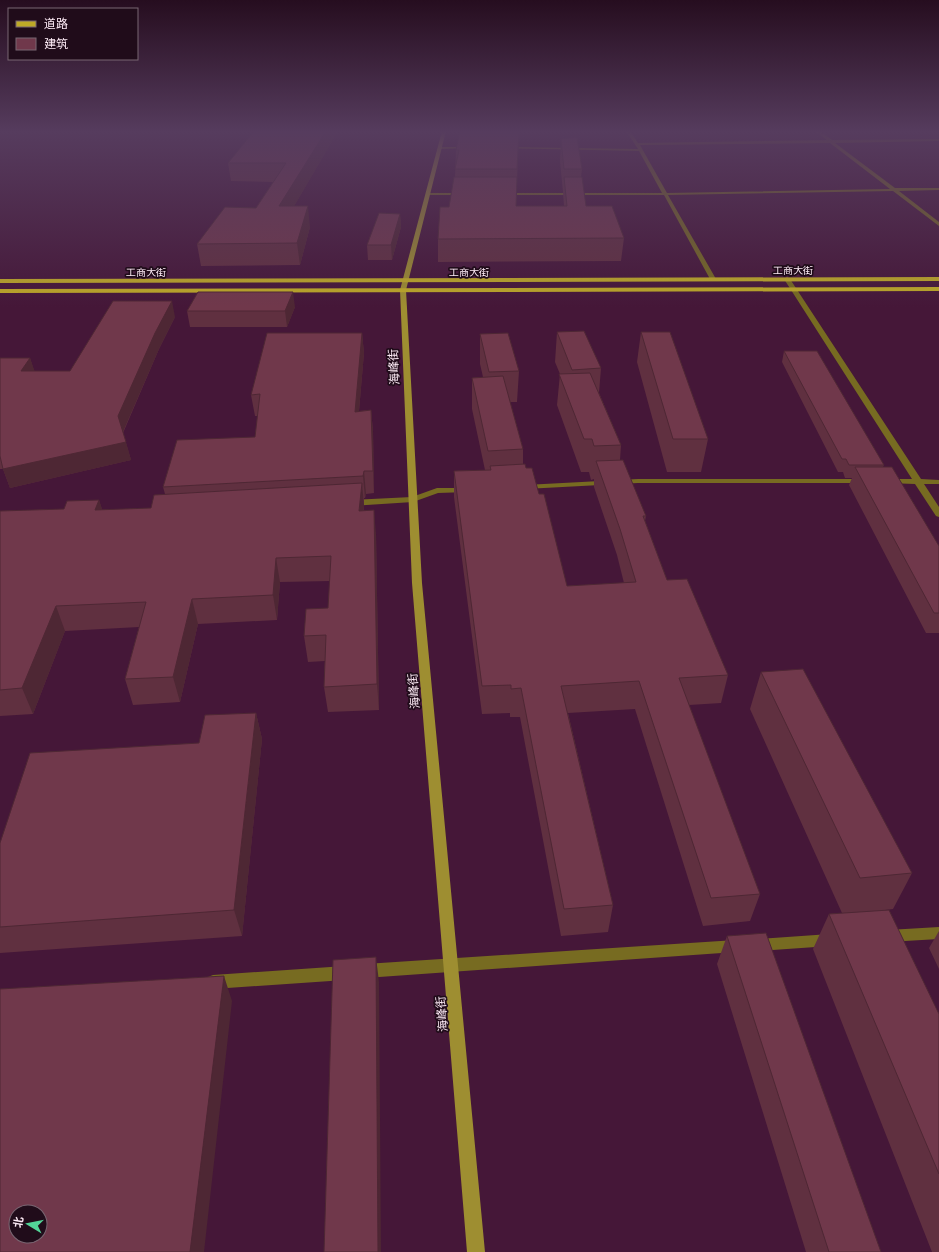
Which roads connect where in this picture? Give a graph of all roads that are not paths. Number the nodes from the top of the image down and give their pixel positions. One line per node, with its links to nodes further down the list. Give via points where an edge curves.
1 (429, 189): 5 (street, 海峰街)
2 (663, 189): 9 (street)
3 (920, 189): 4 (street)
4 (894, 190): 7 (street); 8 (street)
5 (428, 194): 6 (street); 13 (street, 海峰街)
6 (474, 194)
7 (496, 194)
8 (939, 224)
9 (714, 279): 10 (main road, 工商大街); 13 (main road, 工商大街)
10 (787, 279): 11 (main road, 工商大街); 14 (street)
11 (939, 279)
12 (0, 281): 13 (main road, 工商大街)
13 (404, 285): 14 (main road, 工商大街); 16 (main road, 工商大街); 21 (street, 海峰街)
14 (794, 289): 15 (main road, 工商大街); 17 (street)
15 (939, 289)
16 (0, 291)
17 (918, 481): 18 (street); 19 (street, via 638,481); 23 (street)
18 (939, 482)
19 (514, 487)
20 (475, 489): 21 (street, via 437,491)
21 (413, 499): 22 (street); 27 (street, 海峰街, via 417,583)
22 (342, 504)
23 (939, 514)
24 (939, 933): 25 (street)
25 (876, 937)
26 (845, 939): 27 (street)
27 (451, 966): 28 (street); 29 (street, 海峰街)
28 (198, 983)
29 (476, 1252)

